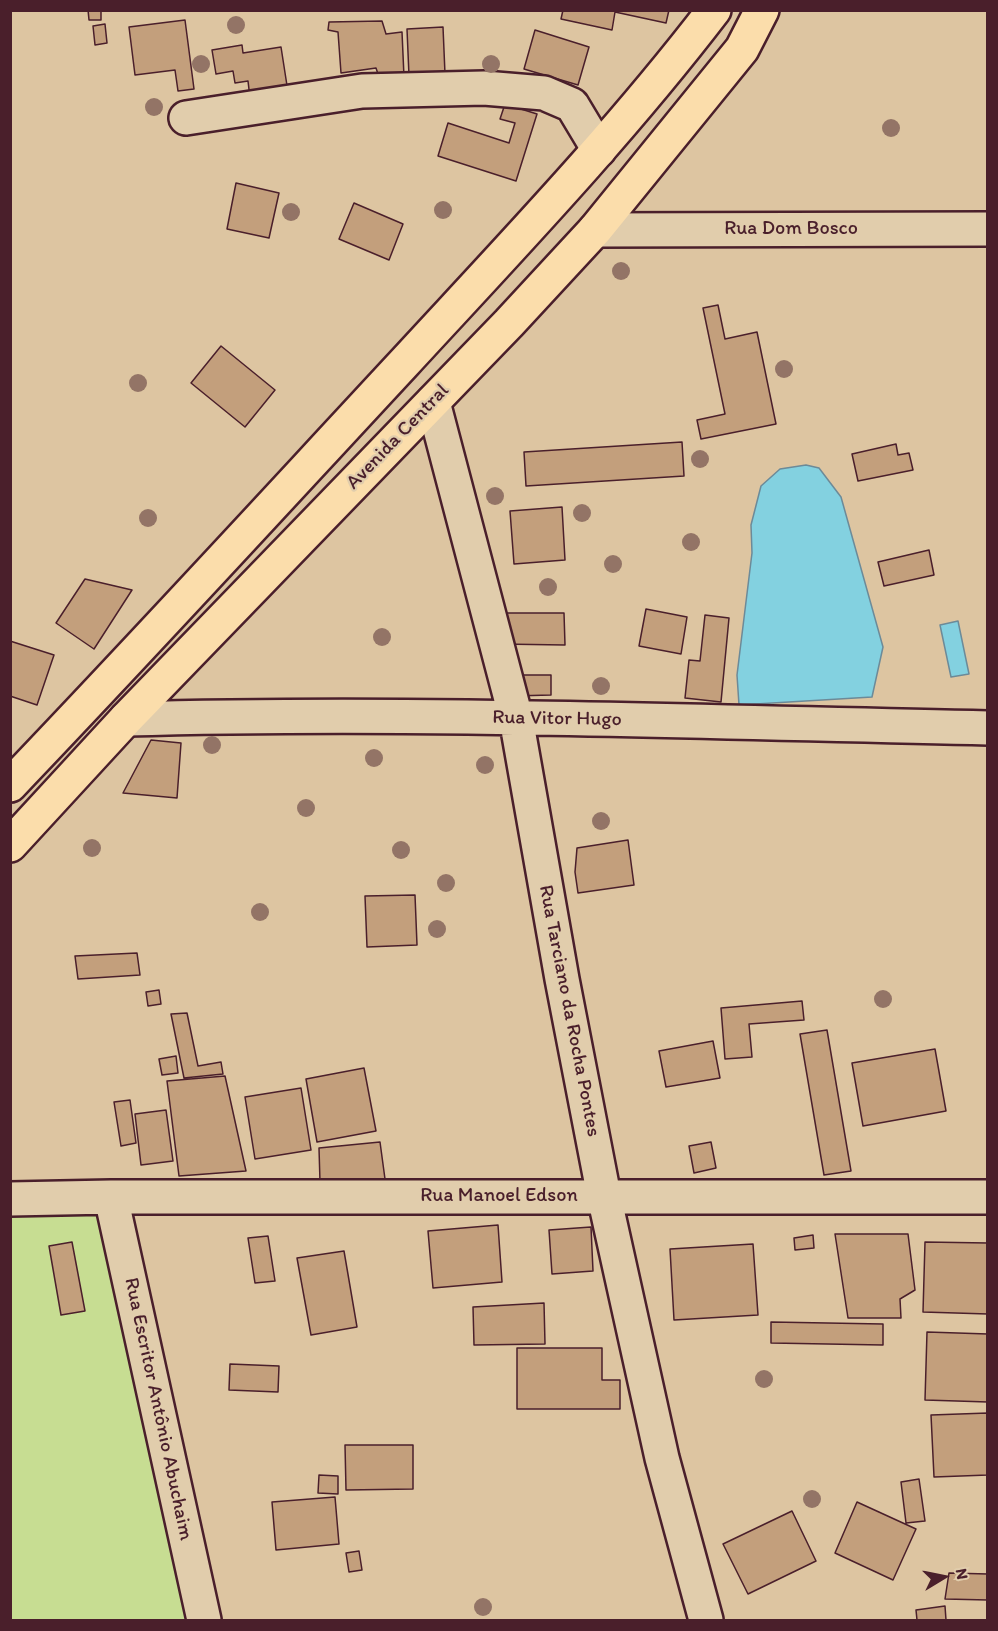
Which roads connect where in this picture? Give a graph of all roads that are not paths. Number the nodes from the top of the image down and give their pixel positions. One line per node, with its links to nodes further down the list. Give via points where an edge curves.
1 (714, 10): 4 (main road, via 663,78)
2 (762, 10): 6 (main road, Avenida Central, via 742,49)
3 (186, 118): 4 (street, via 362,91 484,88 544,93 572,105)
4 (599, 150): 11 (main road)
5 (987, 229): 6 (street, Rua Dom Bosco)
6 (595, 230): 7 (main road, Avenida Central)
7 (433, 402): 8 (street, Rua Tarciano da Rocha Pontes); 9 (main road, Avenida Central)
8 (516, 718): 9 (street, Rua Vitor Hugo); 10 (street, Rua Vitor Hugo); 13 (street, Rua Tarciano da Rocha Pontes)
9 (126, 719): 12 (main road, Avenida Central)
10 (987, 728)
11 (10, 785)
12 (10, 845)
13 (604, 1196): 14 (street, Rua Manoel Edson); 15 (street, Rua Manoel Edson); 18 (street, Rua Tarciano da Rocha Pontes, via 662,1458)
14 (111, 1197): 16 (street, Rua Manoel Edson); 17 (street, Rua Escritor Antônio Abuchaim)
15 (987, 1197)
16 (10, 1199)
17 (204, 1620)
18 (706, 1620)

